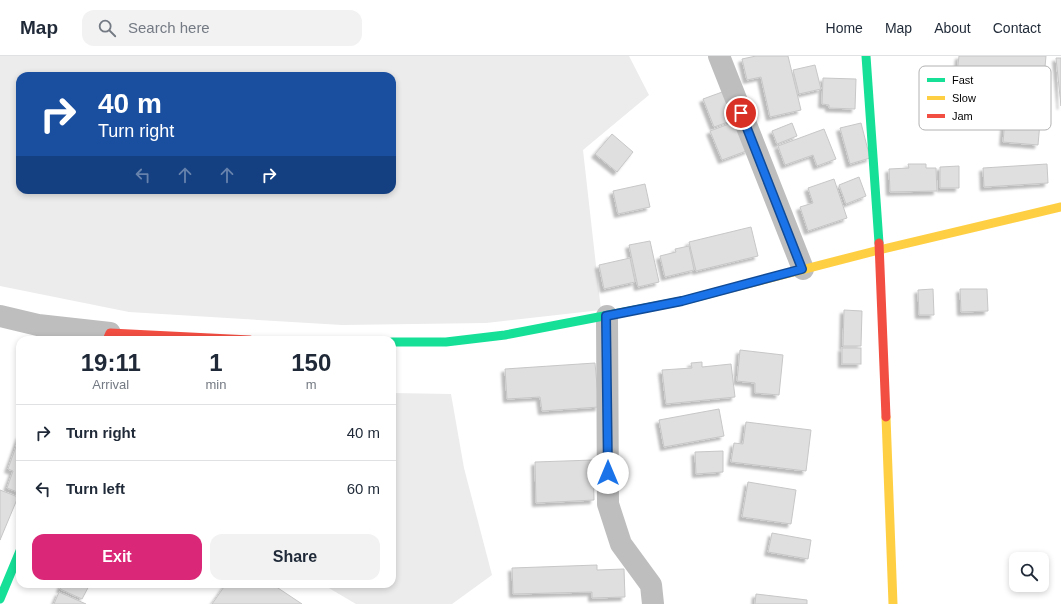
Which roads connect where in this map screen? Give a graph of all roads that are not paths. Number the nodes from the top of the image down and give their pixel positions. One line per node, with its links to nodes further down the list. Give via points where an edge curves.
1 (719, 56): 5 (street)
2 (866, 56): 4 (main road)
3 (1061, 207): 4 (main road)
4 (879, 250): 5 (main road); 13 (main road)
5 (802, 269): 7 (main road, via 682,301)
6 (0, 316): 8 (street)
7 (606, 316): 9 (main road, via 505,336 446,342); 12 (street, via 608,504 621,544 651,585)
8 (103, 336)
9 (396, 342)
10 (16, 561): 11 (main road)
11 (0, 599)
12 (653, 604)
13 (893, 604)

